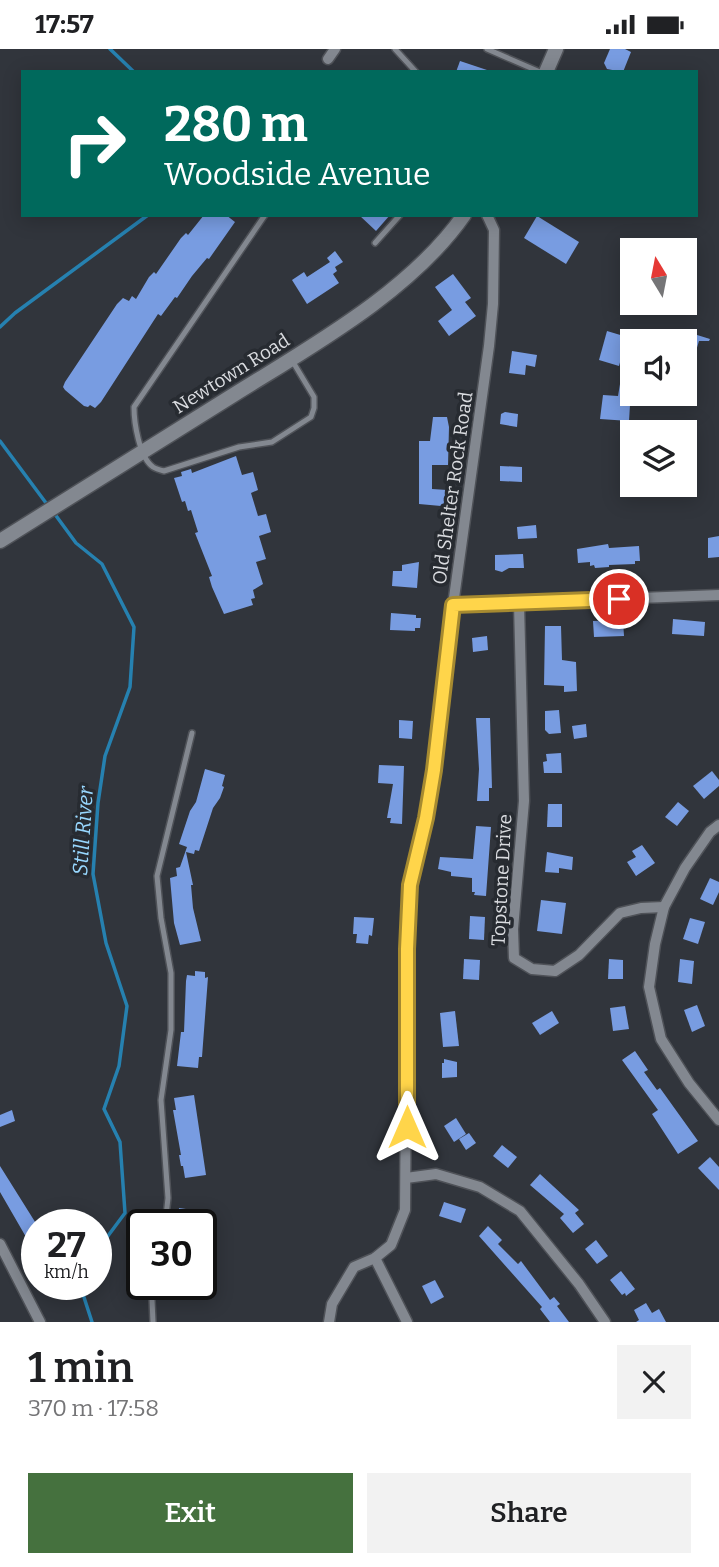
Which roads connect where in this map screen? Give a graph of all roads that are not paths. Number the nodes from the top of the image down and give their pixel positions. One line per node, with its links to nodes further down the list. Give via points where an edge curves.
1 (335, 49): 5 (street)
2 (395, 49): 6 (lane)
3 (487, 49): 7 (lane)
4 (556, 49): 8 (main road)
5 (328, 59)
6 (414, 70)
7 (544, 70)
8 (547, 70)
9 (264, 217): 15 (lane, via 134,407)
10 (398, 217): 13 (lane)
11 (462, 217): 14 (main road, Newtown Road, via 418,265 372,305)
12 (488, 217): 19 (street, Old Shelter Rock Road, via 494,230 491,332)
13 (375, 243)
14 (291, 359): 15 (main road, Newtown Road); 15 (lane, via 314,397 314,408 311,417 272,442 239,447 164,471 152,467)
15 (142, 451): 16 (main road, Newtown Road)
16 (0, 541)
17 (719, 594): 18 (street)
18 (520, 604): 19 (street); 22 (street, Topstone Drive, via 524,801 514,958 532,969 555,971 579,955 620,913)
19 (453, 605): 24 (street, Old Shelter Rock Road, via 428,806 410,885)
20 (192, 733): 25 (lane, via 157,876 171,973 171,1030 161,1100)
21 (719, 825): 22 (street, via 685,869)
22 (664, 907): 23 (street, via 649,987 661,1039)
23 (719, 1120)
24 (407, 1178): 27 (street, Old Shelter Rock Road, via 405,1210 391,1245); 33 (street, via 436,1174 480,1187 520,1211)
25 (167, 1209)
26 (0, 1244): 29 (street)
27 (375, 1258): 31 (street, Old Shelter Rock Road, via 354,1267 332,1304); 32 (street)
28 (152, 1300): 30 (lane)
29 (40, 1322)
30 (153, 1322)
31 (329, 1322)
32 (407, 1322)
33 (605, 1322)

